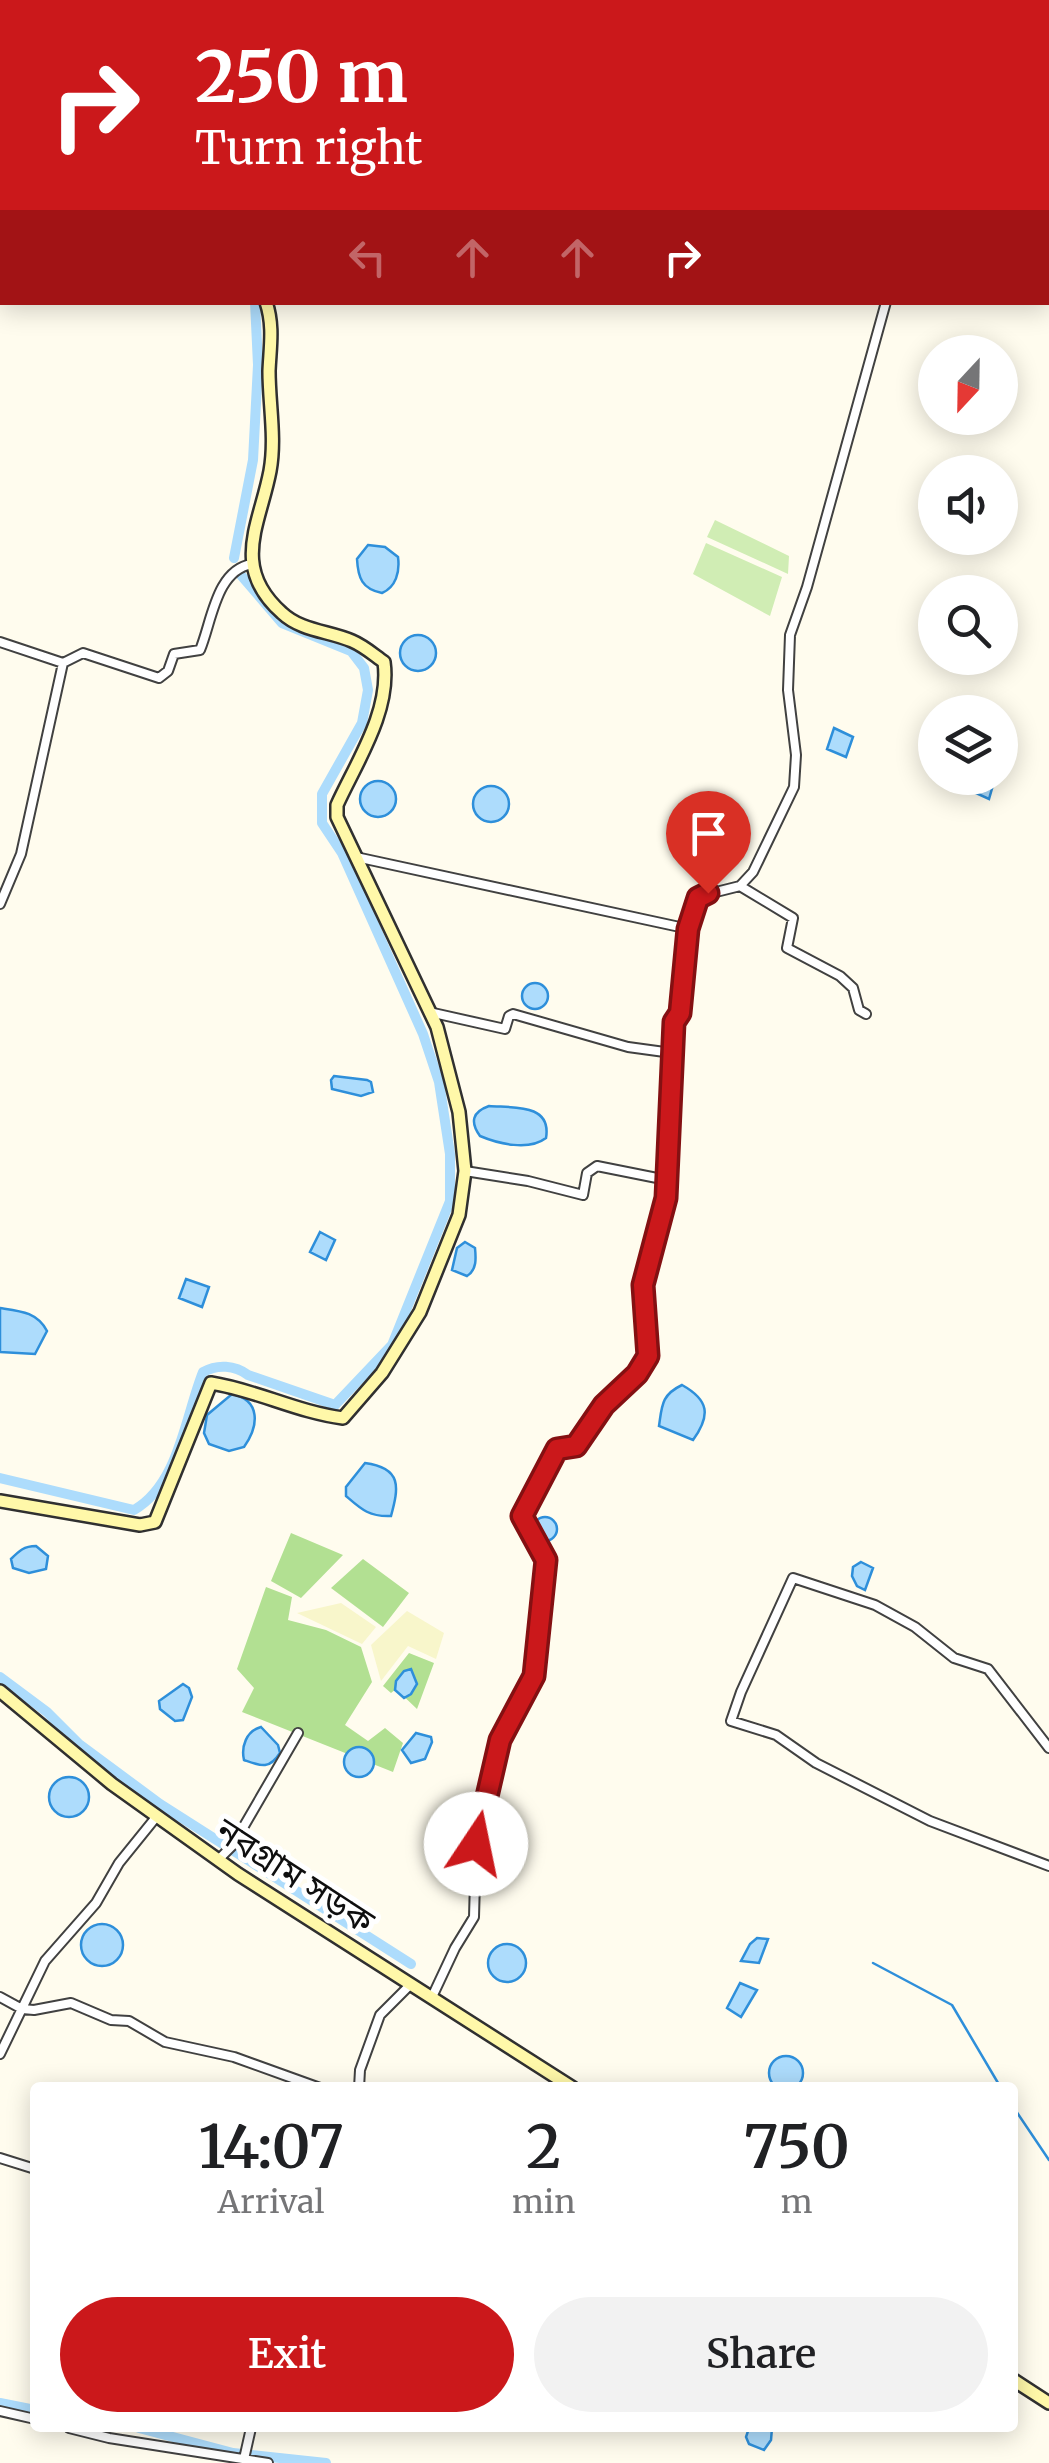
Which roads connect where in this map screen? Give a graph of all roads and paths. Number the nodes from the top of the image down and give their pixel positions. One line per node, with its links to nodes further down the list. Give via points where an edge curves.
1 (267, 305): 3 (street, via 270,468 252,535)
2 (885, 305): 7 (street, via 790,635 797,777 764,853)
3 (252, 564): 5 (street, via 228,578 200,650 174,654 160,678 83,653); 6 (street, via 281,613 352,641 384,662 379,708 337,806)
4 (0, 642): 5 (street)
5 (63, 663): 8 (street, via 21,854)
6 (356, 857): 9 (street); 10 (street)
7 (740, 886): 9 (street, via 700,896); 11 (street, via 793,918 788,948 840,976)
8 (0, 904)
9 (688, 929): 12 (street)
10 (430, 1012): 12 (street, via 505,1029 513,1014); 13 (street, via 452,1074)
11 (866, 1014)
12 (672, 1053): 14 (street)
13 (465, 1172): 14 (street, via 583,1195 587,1173 596,1166); 15 (street, via 459,1215 420,1312 382,1373 343,1418 211,1383 155,1522)
14 (667, 1180): 24 (street, via 643,1285 648,1356 576,1446 557,1449 522,1516 546,1560 534,1676 500,1740 483,1802 474,1916)
15 (0, 1501)
16 (0, 1691): 19 (street, নবগ্রাম সড়ক)
17 (298, 1732): 20 (street)
18 (1049, 1748): 21 (street, via 988,1669 954,1658 875,1606 793,1578 731,1721 776,1735 816,1764 930,1821)
19 (157, 1816): 20 (street, নবগ্রাম সড়ক); 25 (street, via 45,1961)
20 (221, 1857): 22 (street, নবগ্রাম সড়ক)
21 (1049, 1866)
22 (412, 1984): 24 (street, নবগ্রাম সড়ক); 28 (street, via 380,2016)
23 (0, 1997): 25 (street)
24 (432, 1997): 29 (street, নবগ্রাম সড়ক)
25 (22, 2009): 26 (street); 27 (street, via 72,2003 165,2042)
26 (0, 2054)
27 (304, 2082)
28 (359, 2082)
29 (564, 2082)
30 (0, 2158): 31 (street)
31 (30, 2167)
32 (1018, 2383): 33 (street)
33 (1049, 2403)
34 (0, 2411): 35 (street)
35 (30, 2418)
36 (85, 2432): 38 (street)
37 (251, 2432): 38 (street)
38 (244, 2459): 39 (street)
39 (268, 2463)

